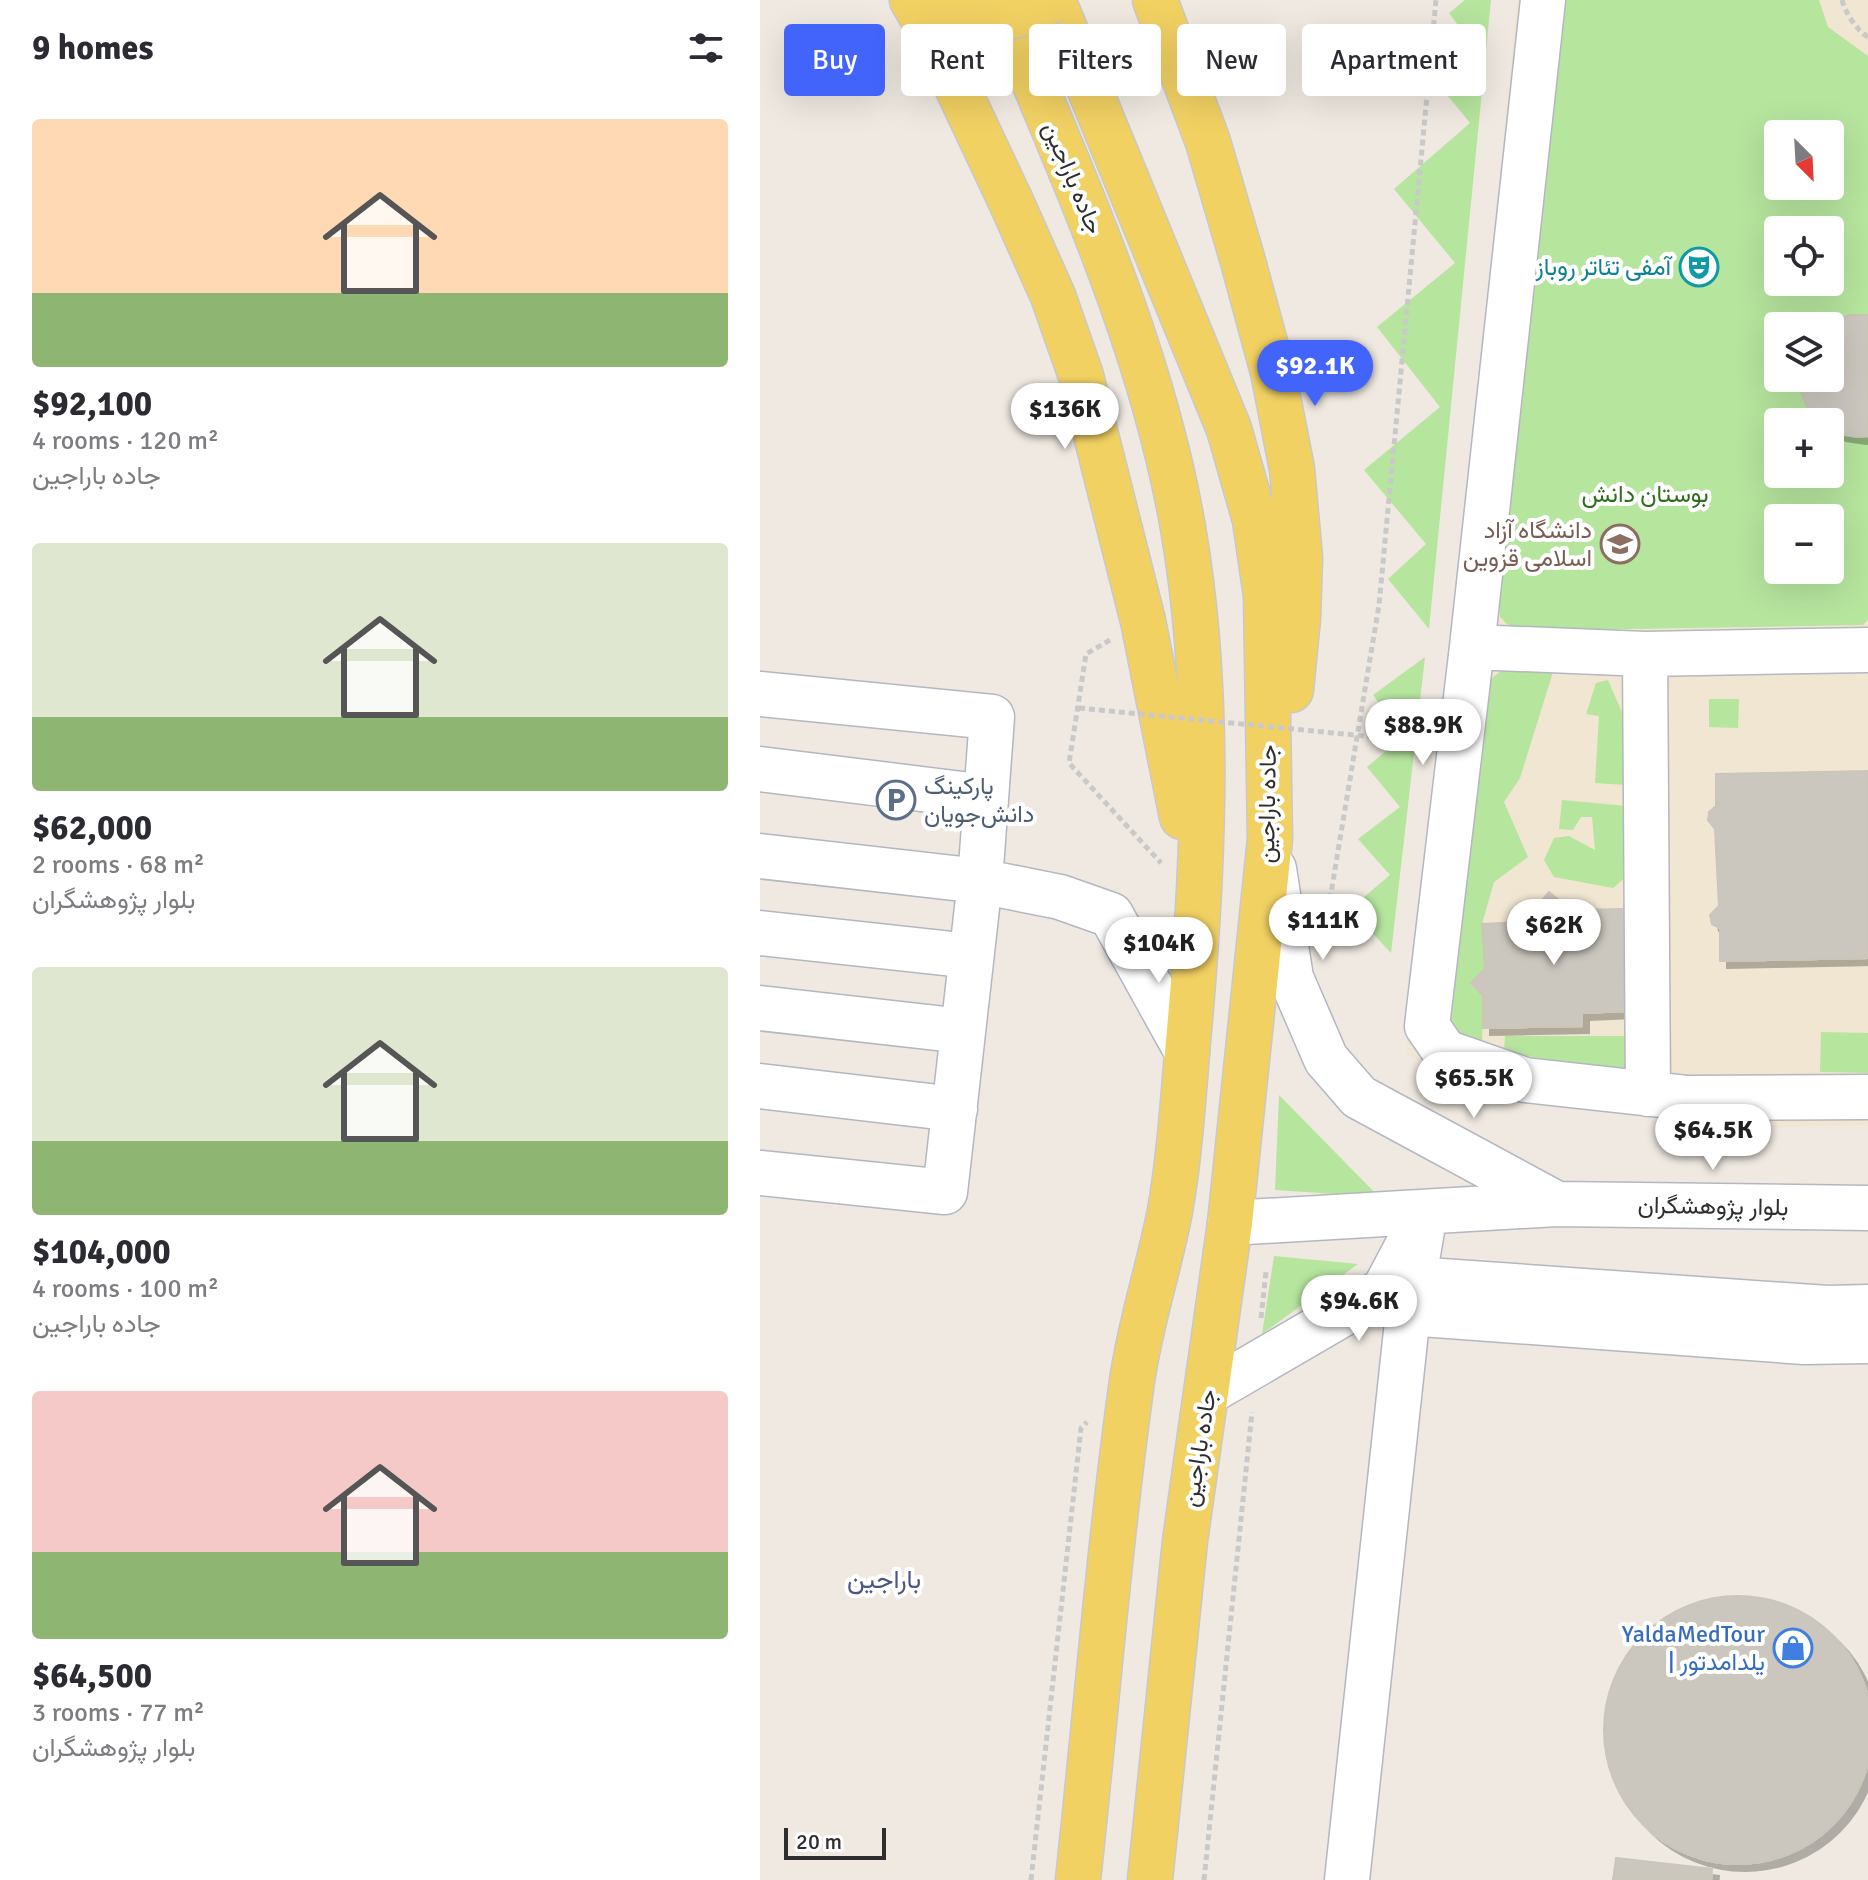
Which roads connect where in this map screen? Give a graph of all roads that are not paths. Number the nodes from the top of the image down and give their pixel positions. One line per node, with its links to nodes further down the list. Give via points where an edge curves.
1 (1000, 0): 15 (main road, جاده باراجین, via 1125,309 1183,528 1201,687)
2 (1053, 0): 5 (main road, bridge, via 1016,16 982,21 959,18); 12 (main road, جاده باراجین, via 1229,429 1255,520 1266,596)
3 (1155, 0): 12 (main road, via 1208,142 1238,243 1273,372 1292,469 1300,558 1298,618)
4 (1543, 0): 6 (street)
5 (926, 2): 15 (main road, via 933,36 1053,296 1081,376 1143,621)
6 (1472, 647): 8 (street); 22 (street, via 1427,1026 1445,1052 1525,1080)
7 (1867, 649): 8 (street)
8 (1645, 654): 22 (street)
9 (760, 694): 11 (street, via 992,717)
10 (760, 769): 11 (street)
11 (986, 797): 14 (street)
12 (1270, 839): 26 (street, via 1291,978 1326,1059 1359,1097); 29 (main road, جاده باراجین)
13 (760, 856): 14 (street)
14 (980, 881): 17 (street); 20 (street, via 1060,897 1111,915)
15 (1200, 905): 20 (main road, جاده باراجین)
16 (760, 933): 17 (street)
17 (971, 956): 19 (street)
18 (760, 1008): 19 (street)
19 (963, 1031): 24 (street)
20 (1187, 1052): 34 (main road, جاده باراجین, via 1170,1209 1132,1376)
21 (760, 1086): 24 (street)
22 (1648, 1094): 23 (street)
23 (1868, 1097)
24 (955, 1109): 25 (street, via 945,1192)
25 (760, 1173)
26 (1557, 1204): 27 (street, بلوار پژوهشگران); 28 (street, بلوار پژوهشگران)
27 (1868, 1208)
28 (1425, 1213): 29 (street, بلوار پژوهشگران); 30 (street); 33 (street, via 1384,1290)
29 (1230, 1223): 33 (main road, جاده باراجین)
30 (1411, 1296): 31 (street); 32 (street, via 1804,1342); 36 (street)
31 (1868, 1307)
32 (1868, 1341)
33 (1207, 1393): 35 (main road, جاده باراجین, via 1185,1541)
34 (1078, 1880)
35 (1150, 1880)
36 (1347, 1880)

